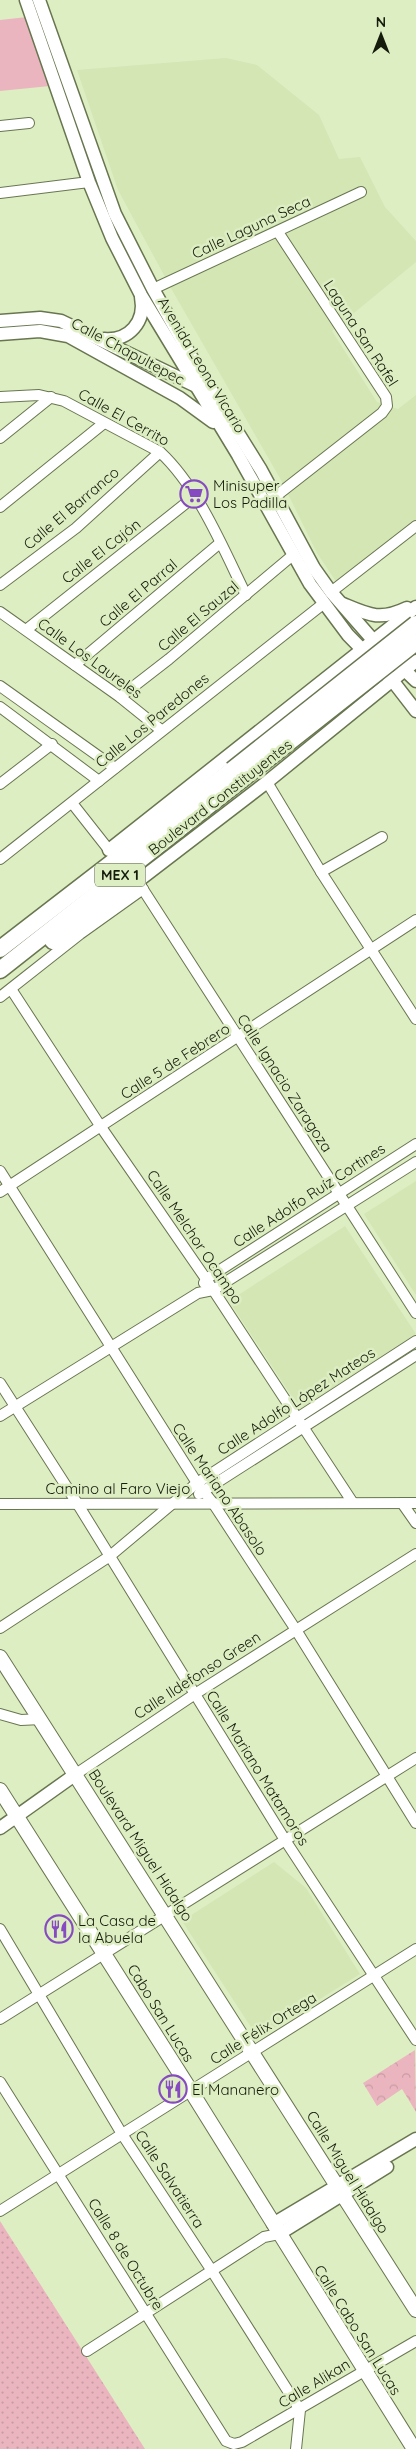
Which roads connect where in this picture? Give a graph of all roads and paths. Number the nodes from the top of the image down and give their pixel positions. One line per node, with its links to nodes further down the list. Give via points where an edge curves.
1 (26, 0): 4 (street, Avenida Leona Vicario)
2 (39, 0): 3 (street, Avenida Leona Vicario)
3 (74, 95): 4 (street); 11 (street, Avenida Leona Vicario, via 115,214)
4 (59, 100): 7 (street, Avenida Leona Vicario)
5 (29, 123): 6 (street)
6 (0, 126)
7 (89, 182): 9 (street); 12 (street, Avenida Leona Vicario, via 112,238)
8 (361, 192): 10 (street, Calle Laguna Seca)
9 (0, 193)
10 (278, 232): 11 (street, Calle Laguna Seca); 27 (street, Laguna San Rafel, via 386,397 386,406 382,413)
11 (153, 289): 16 (street, Avenida Leona Vicario)
12 (141, 295): 15 (street, via 142,312 134,330 117,339); 17 (street, Avenida Leona Vicario)
13 (0, 321): 15 (street, Calle Chapultepec, via 55,319)
14 (0, 334): 20 (street, Calle Chapultepec, via 59,333)
15 (98, 338): 17 (street, Calle Chapultepec)
16 (197, 367): 17 (street); 21 (street, Avenida Leona Vicario)
17 (196, 385): 20 (street, via 188,395); 21 (street, Calle Chapultepec); 23 (street, Avenida Leona Vicario)
18 (0, 397): 19 (street, Calle El Cerrito)
19 (51, 397): 22 (street, Calle El Cerrito); 24 (street)
20 (180, 398): 23 (street, Calle Chapultepec, via 203,413)
21 (232, 421): 27 (street, Avenida Leona Vicario)
22 (104, 423): 25 (street, Calle El Cerrito); 28 (street)
23 (226, 436): 31 (street, Avenida Leona Vicario)
24 (0, 438)
25 (160, 452): 26 (street, Calle El Cerrito); 32 (street, Calle El Barranco, via 76,528)
26 (195, 496): 30 (street, Calle El Cerrito); 40 (street, Calle El Cajón)
27 (276, 496): 33 (street, Avenida Leona Vicario, via 314,568)
28 (0, 507)
29 (416, 526): 33 (street)
30 (220, 544): 34 (street, Calle El Cerrito); 45 (street, Calle El Parral)
31 (293, 555): 34 (street, Calle El Sauzal); 35 (street, Avenida Leona Vicario)
32 (0, 585)
33 (331, 592): 36 (street, Avenida Leona Vicario)
34 (246, 595): 51 (street, Calle El Sauzal)
35 (323, 604): 43 (street, Avenida Leona Vicario); 55 (street, Calle Los Paredones)
36 (342, 604): 37 (street, via 375,616 396,613); 41 (street, Avenida Leona Vicario)
37 (416, 605): 41 (street, Boulevard Constituyentes)
38 (0, 612): 40 (street, Calle Los Laureles)
39 (416, 624): 58 (highway, MEX 1, bridge)
40 (26, 630): 45 (street, Calle Los Laureles)
41 (372, 640): 43 (street, Boulevard Constituyentes); 46 (street, Avenida Leona Vicario)
42 (416, 642): 58 (highway, Boulevard Constituyentes / MEX 1, bridge)
43 (361, 650): 47 (street, Boulevard Constituyentes); 48 (street, Avenida Leona Vicario)
44 (416, 661): 46 (street, Boulevard Constituyentes)
45 (75, 665): 51 (street, Calle Los Laureles)
46 (404, 670): 48 (street, Boulevard Constituyentes); 49 (street, Avenida Leona Vicario)
47 (332, 672): 52 (street, via 347,670 361,678 366,691); 64 (street, Boulevard Constituyentes)
48 (392, 680): 52 (street, Boulevard Constituyentes); 54 (street, Avenida Leona Vicario)
49 (416, 681)
50 (0, 686): 57 (street)
51 (120, 697): 55 (street, Calle Los Laureles)
52 (360, 706): 60 (street, Boulevard Constituyentes)
53 (0, 707): 56 (street)
54 (416, 711)
55 (161, 730): 57 (street, Calle Los Paredones)
56 (52, 744): 59 (street); 61 (street)
57 (115, 768): 59 (street, Calle Los Paredones)
58 (236, 775): 67 (highway, Boulevard Constituyentes / MEX 1); 69 (highway, MEX 1)
59 (100, 781): 62 (street, Calle Los Paredones)
60 (267, 782): 66 (street); 67 (street, Boulevard Constituyentes)
61 (0, 784)
62 (72, 803): 64 (street); 65 (street, Calle Los Paredones)
63 (382, 838): 66 (street)
64 (109, 850): 69 (highway)
65 (0, 859)
66 (321, 872): 70 (street)
67 (137, 879): 71 (highway, Boulevard Constituyentes / MEX 1); 72 (street); 75 (street, Calle Ignacio Zaragoza)
68 (416, 920): 70 (street, Calle 5 de Febrero)
69 (0, 948)
70 (370, 948): 74 (street); 75 (street, Calle 5 de Febrero)
71 (0, 972)
72 (10, 989): 73 (street); 76 (street, Calle Melchor Ocampo)
73 (0, 997)
74 (416, 1019)
75 (239, 1038): 76 (street, Calle 5 de Febrero); 82 (street, Calle Ignacio Zaragoza)
76 (101, 1127): 80 (street, Calle 5 de Febrero); 84 (street, Calle Melchor Ocampo)
77 (416, 1144): 82 (street, Calle Adolfo Ruíz Cortines)
78 (416, 1162): 83 (street, Calle Adolfo Ruíz Cortines)
79 (0, 1171): 80 (street, Calle Mariano Abasolo)
80 (10, 1185): 81 (street, Calle 5 de Febrero); 89 (street, Calle Mariano Abasolo)
81 (0, 1192)
82 (339, 1193): 83 (street, Calle Ignacio Zaragoza); 84 (street, Calle Adolfo Ruíz Cortines)
83 (348, 1207): 85 (street, Calle Adolfo Ruíz Cortines); 87 (street, Calle Ignacio Zaragoza)
84 (206, 1279): 85 (street, Calle Melchor Ocampo); 86 (street, Calle Adolfo Ruíz Cortines)
85 (213, 1290): 86 (street, Calle Adolfo Ruíz Cortines); 94 (street, Calle Melchor Ocampo)
86 (198, 1293): 89 (street, Calle Adolfo Ruíz Cortines)
87 (416, 1313)
88 (416, 1341): 94 (street, Calle Adolfo López Mateos)
89 (110, 1348): 92 (street, Calle Adolfo Ruíz Cortines); 95 (street, Calle Mariano Abasolo)
90 (416, 1354): 94 (street, Calle Adolfo López Mateos)
91 (0, 1383): 92 (street, Calle Mariano Matamoros)
92 (16, 1406): 93 (street, Calle Adolfo Ruíz Cortines); 97 (street, Calle Mariano Matamoros)
93 (0, 1416)
94 (300, 1423): 95 (street, Calle Adolfo López Mateos); 102 (street, Calle Melchor Ocampo)
95 (200, 1487): 96 (street, Calle Adolfo López Mateos); 98 (street, Calle Mariano Abasolo)
96 (180, 1502): 97 (street, Camino al Faro Viejo); 98 (street, Camino al Faro Viejo); 105 (street, Calle Adolfo López Mateos)
97 (77, 1503): 101 (street, Camino al Faro Viejo); 105 (street, Calle Mariano Matamoros)
98 (213, 1503): 102 (street, Camino al Faro Viejo); 107 (street, Calle Mariano Abasolo)
99 (402, 1503): 100 (street, Camino al Faro Viejo); 102 (street, Camino al Faro Viejo); 103 (street)
100 (416, 1503)
101 (0, 1504)
102 (353, 1504)
103 (416, 1523)
104 (416, 1554): 107 (street, Calle Ildefonso Green)
105 (110, 1556): 106 (street, Calle Adolfo López Mateos); 109 (street, Calle Mariano Matamoros)
106 (0, 1628)
107 (296, 1630): 109 (street, Calle Ildefonso Green); 114 (street, Calle Mariano Abasolo)
108 (0, 1657): 111 (main road, Boulevard Miguel Hidalgo)
109 (194, 1694): 113 (street, Calle Ildefonso Green); 119 (street, Calle Mariano Matamoros)
110 (0, 1714): 111 (street, via 21,1720)
111 (41, 1719): 113 (main road, Boulevard Miguel Hidalgo)
112 (416, 1758): 114 (street)
113 (76, 1774): 116 (street, Calle Ildefonso Green); 120 (main road, Boulevard Miguel Hidalgo)
114 (386, 1776): 117 (street, Calle Mariano Abasolo); 119 (street)
115 (0, 1790): 116 (main road, Cabo San Lucas)
116 (17, 1818): 118 (street, Calle Ildefonso Green); 123 (main road, Cabo San Lucas)
117 (416, 1823)
118 (0, 1828)
119 (285, 1840): 120 (street); 124 (street, Calle Mariano Matamoros)
120 (166, 1916): 123 (street); 128 (main road, Boulevard Miguel Hidalgo)
121 (0, 1929): 125 (street, Calle Salvatierra)
122 (416, 1949): 124 (street, Calle Félix Ortega)
123 (104, 1954): 125 (street); 130 (main road, Cabo San Lucas)
124 (374, 1976): 127 (street, Calle Mariano Matamoros); 128 (street, Calle Félix Ortega)
125 (40, 1994): 126 (street); 131 (street, Calle Salvatierra)
126 (0, 2019)
127 (416, 2040)
128 (253, 2052): 130 (street, Calle Félix Ortega); 135 (main road, Calle Miguel Hidalgo)
129 (0, 2082): 134 (street, Calle 8 de Octubre)
130 (191, 2091): 131 (street, Calle Félix Ortega); 137 (main road, Cabo San Lucas)
131 (122, 2134): 134 (street, Calle Félix Ortega); 138 (street, Calle Salvatierra)
132 (416, 2139): 135 (street)
133 (416, 2148): 135 (street)
134 (58, 2174): 136 (street, Calle Félix Ortega); 140 (street, Calle 8 de Octubre)
135 (338, 2190): 137 (street); 139 (main road, Calle Miguel Hidalgo)
136 (0, 2211)
137 (276, 2229): 138 (street); 143 (main road, Calle Cabo San Lucas)
138 (212, 2271): 140 (street); 144 (street, Calle Salvatierra)
139 (416, 2310)
140 (146, 2313): 142 (street); 145 (street, Calle 8 de Octubre)
141 (416, 2341): 143 (street, Calle Alikan)
142 (87, 2351)
143 (364, 2370): 144 (street, Calle Alikan); 147 (main road, Calle Cabo San Lucas)
144 (300, 2410): 145 (street, Calle Alikan, via 242,2442); 146 (street)
145 (226, 2441)
146 (296, 2449)
147 (414, 2449)

